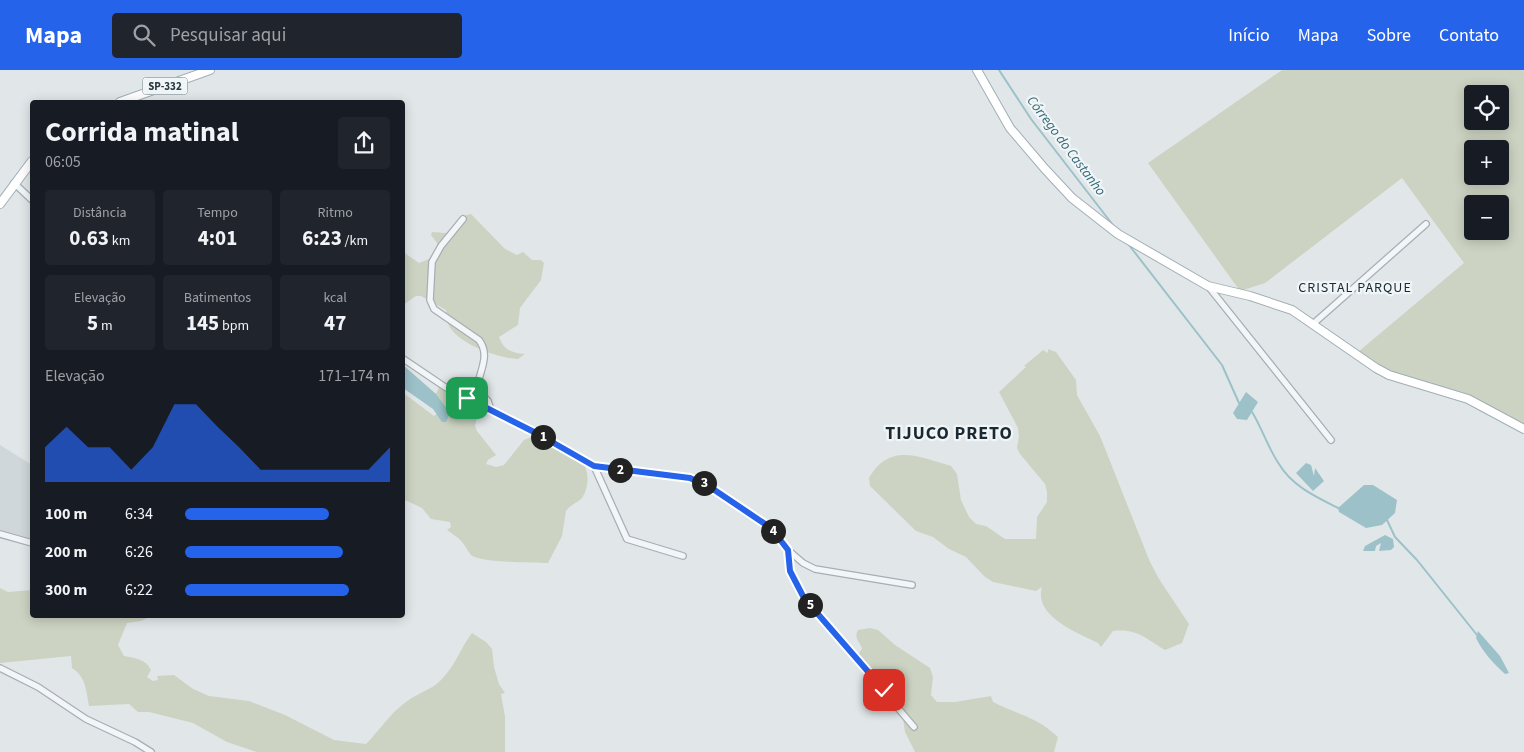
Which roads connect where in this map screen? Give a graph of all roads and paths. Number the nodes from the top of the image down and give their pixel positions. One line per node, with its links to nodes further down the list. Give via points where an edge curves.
1 (210, 70): 3 (main road, SP-332)
2 (977, 70): 10 (main road, via 1010,128 1072,198 1118,234)
3 (126, 100)
4 (30, 163): 5 (main road)
5 (14, 183): 6 (street); 7 (main road)
6 (30, 198)
7 (0, 204)
8 (463, 219): 13 (street, via 432,262 430,300 434,309 484,346 484,362 477,387)
9 (1426, 224): 11 (street)
10 (1208, 286): 11 (main road, via 1279,305); 15 (street)
11 (1313, 324): 14 (main road, via 1389,375 1468,399)
12 (405, 360): 13 (street, via 445,387)
13 (491, 410): 16 (street)
14 (1524, 429)
15 (1330, 440)
16 (594, 466): 19 (street, via 690,478 703,483 763,521); 20 (street, via 627,539)
17 (0, 534): 18 (street)
18 (30, 542)
19 (788, 550): 21 (street, via 815,569); 23 (street, via 790,571 804,598)
20 (683, 556)
21 (912, 585)
22 (0, 668): 24 (street, via 38,686 86,719)
23 (914, 727)
24 (151, 752)

